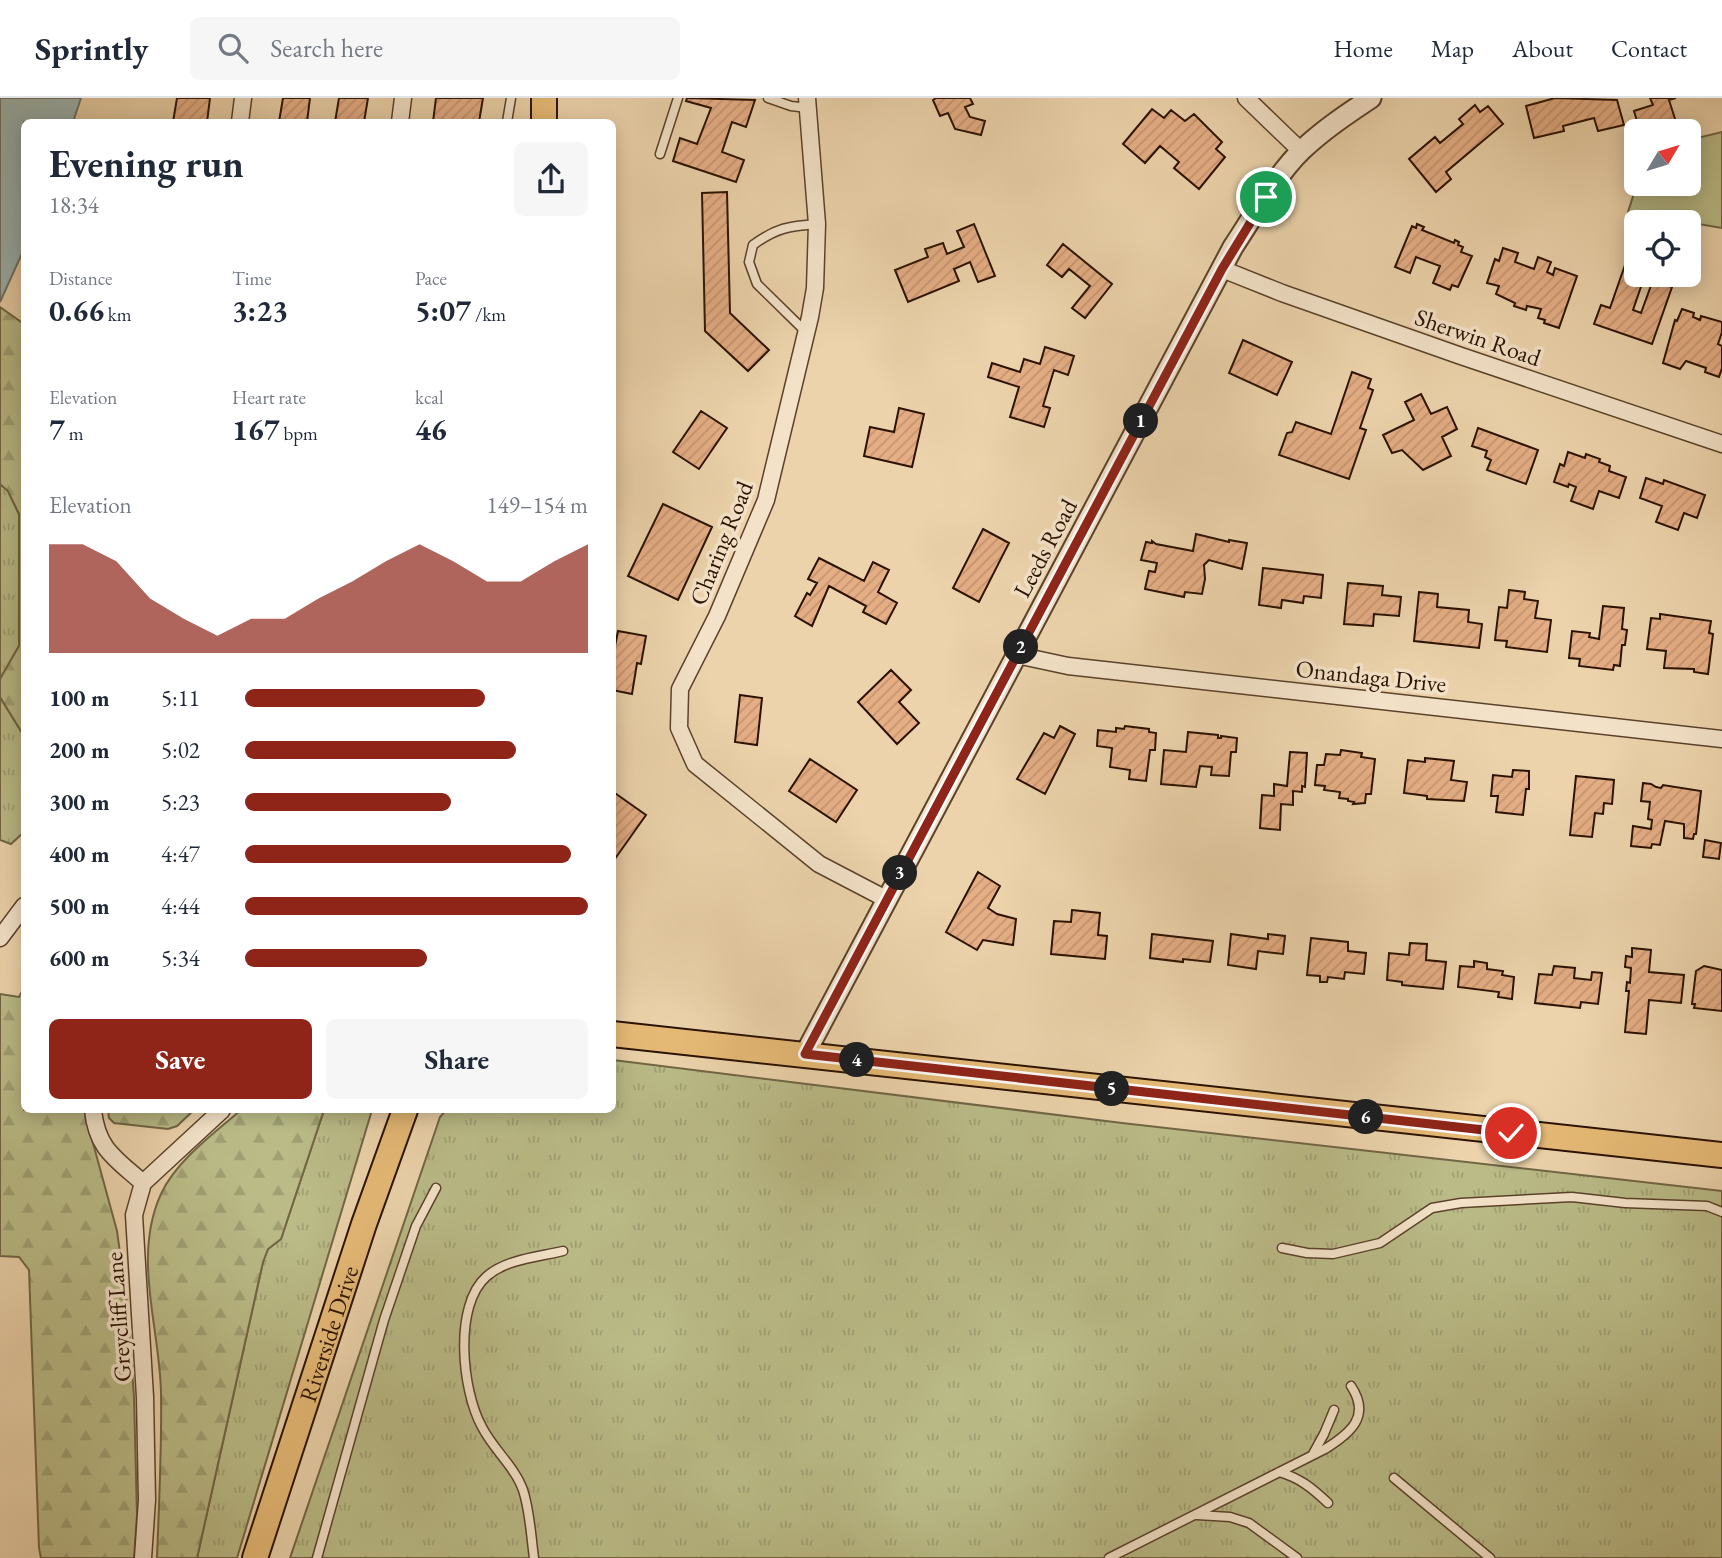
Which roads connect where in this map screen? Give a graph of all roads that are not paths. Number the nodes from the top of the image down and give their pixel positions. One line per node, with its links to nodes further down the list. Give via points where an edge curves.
1 (243, 98): 10 (street)
2 (403, 98): 11 (street)
3 (511, 98): 12 (lane)
4 (544, 98): 13 (main road)
5 (678, 98): 15 (lane)
6 (768, 98): 9 (lane, via 791,106)
7 (1246, 98): 14 (street)
8 (1371, 98): 14 (street, Leeds Road)
9 (808, 103): 16 (street, Charing Road)
10 (240, 119)
11 (400, 119)
12 (508, 119)
13 (544, 119)
14 (1301, 151): 17 (street, Leeds Road)
15 (660, 154)
16 (817, 224): 18 (street, Charing Road, via 815,288); 18 (lane, via 770,232 753,245 749,262 757,284)
17 (1222, 269): 19 (street, Sherwin Road); 20 (street, Leeds Road)
18 (806, 333): 22 (street, Charing Road, via 766,500 680,689 679,729 695,764 819,864)
19 (1722, 444)
20 (1017, 655): 21 (street, Onandaga Drive, via 1081,667); 22 (street, Leeds Road)
21 (1722, 739)
22 (886, 899): 26 (street, Leeds Road)
23 (21, 910): 24 (street)
24 (0, 938)
25 (616, 1034): 26 (main road)
26 (805, 1054): 30 (main road)
27 (93, 1113): 31 (street, via 96,1131 110,1155)
28 (219, 1113): 31 (street)
29 (404, 1113): 44 (main road, Riverside Drive)
30 (1722, 1156)
31 (143, 1183): 43 (street, Greycliff Lane, via 134,1215 145,1397)
32 (436, 1188): 45 (lane, via 416,1226 384,1320)
33 (1722, 1212): 34 (lane, via 1707,1206 1572,1197 1461,1203 1432,1208 1380,1243 1333,1254)
34 (1282, 1248)
35 (562, 1251): 46 (lane, via 507,1264 486,1277 472,1296 467,1313 465,1359 472,1401 481,1427 523,1488)
36 (1351, 1385): 38 (lane, via 1359,1417 1339,1440)
37 (1334, 1410): 38 (lane)
38 (1312, 1456): 39 (lane)
39 (1279, 1472): 41 (lane, via 1308,1484); 42 (lane)
40 (1394, 1478): 49 (lane)
41 (1328, 1503)
42 (1194, 1514): 47 (lane); 48 (lane, via 1249,1522)
43 (143, 1558)
44 (255, 1558)
45 (317, 1558)
46 (534, 1558)
47 (1109, 1558)
48 (1297, 1558)
49 (1490, 1558)

